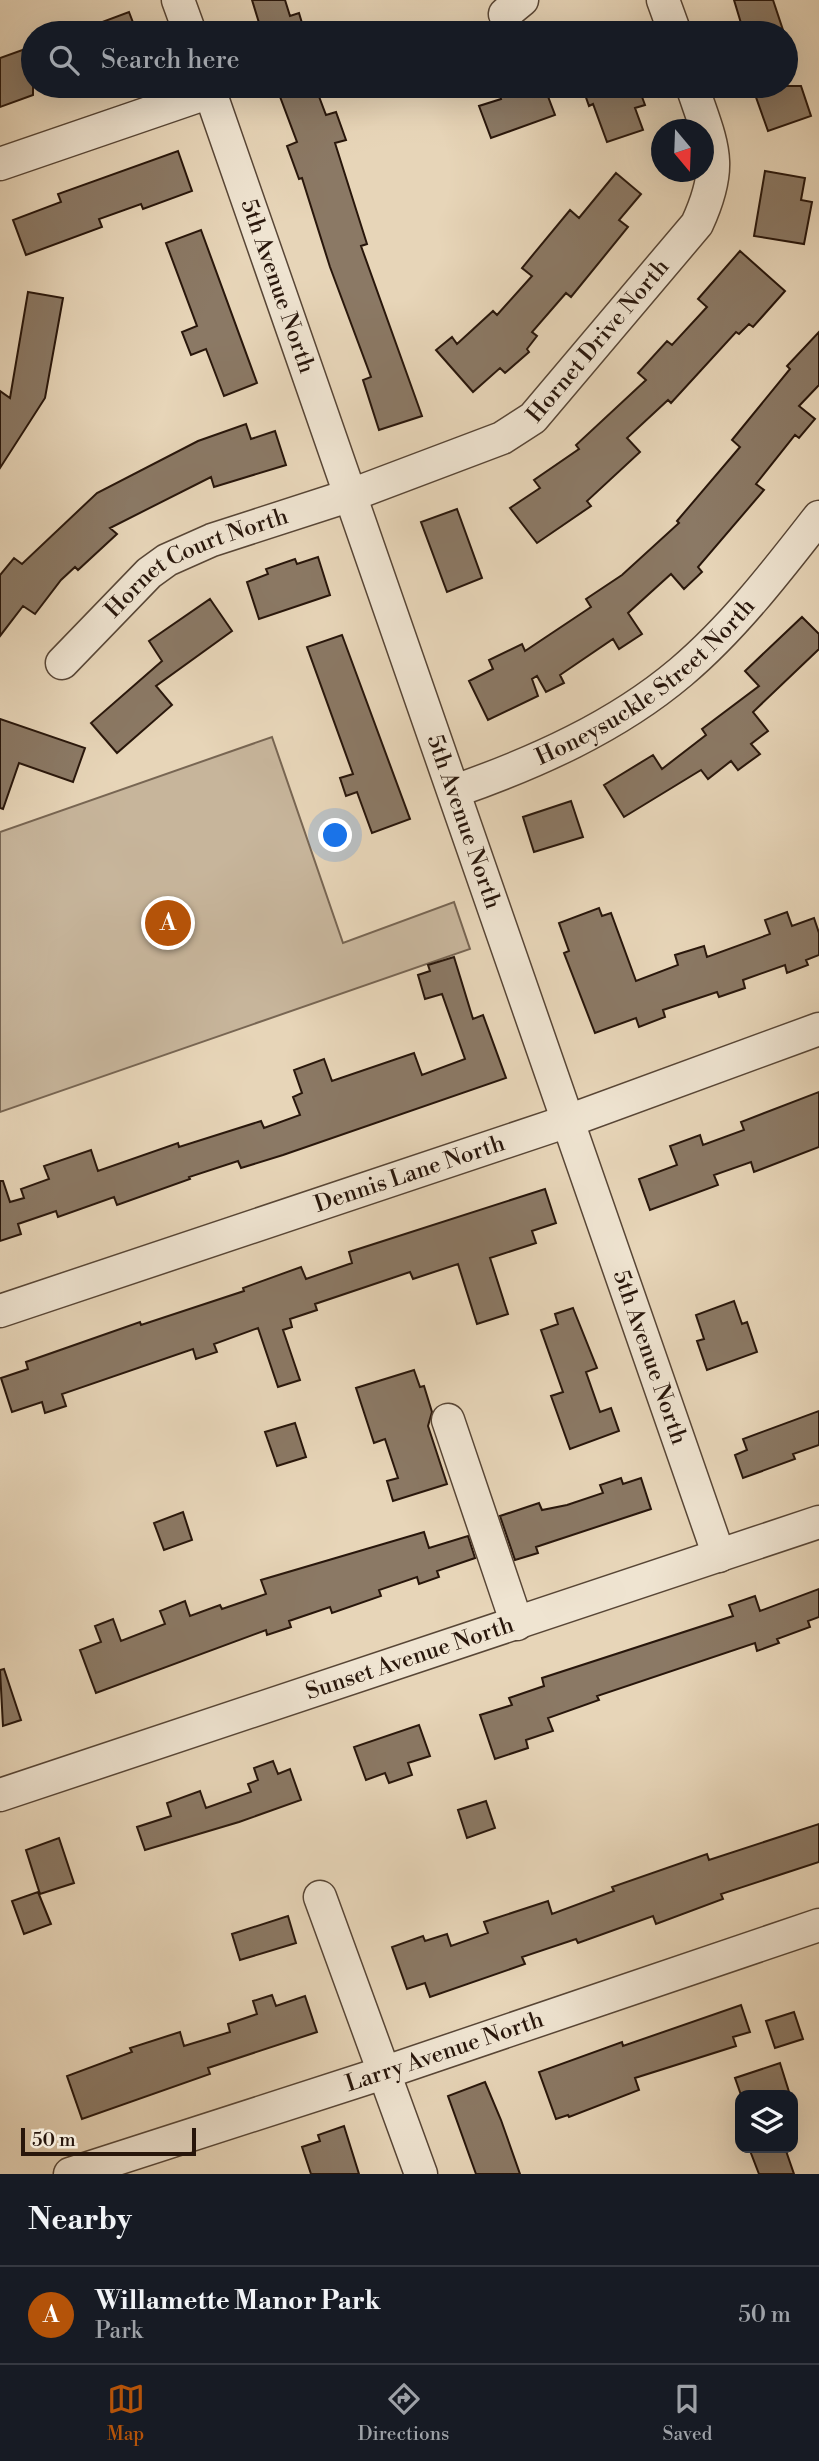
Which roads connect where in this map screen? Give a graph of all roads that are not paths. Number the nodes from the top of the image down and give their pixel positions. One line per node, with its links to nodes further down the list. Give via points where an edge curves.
1 (178, 0): 3 (street)
2 (663, 0): 4 (street)
3 (186, 21)
4 (671, 21)
5 (184, 98): 8 (street)
6 (212, 98): 9 (street, 5th Avenue North)
7 (696, 98): 9 (street, Hornet Drive North, via 714,152 714,179 706,204 697,224 574,372 533,418 502,438)
8 (0, 164)
9 (351, 495): 11 (street, Hornet Court North, via 212,540 167,560); 12 (street, 5th Avenue North)
10 (815, 531): 12 (street, Honeysuckle Street North, via 680,673 620,716 570,744)
11 (62, 663)
12 (456, 791): 14 (street, 5th Avenue North)
13 (819, 1029): 14 (street, Dennis Lane North)
14 (568, 1121): 15 (street, Dennis Lane North); 18 (street, 5th Avenue North)
15 (0, 1311)
16 (448, 1420): 19 (street)
17 (819, 1522): 18 (street, Sunset Avenue North)
18 (719, 1556): 19 (street, Sunset Avenue North)
19 (517, 1624): 20 (street, Sunset Avenue North)
20 (0, 1796)
21 (320, 1897): 23 (street)
22 (819, 1925): 23 (street, Larry Avenue North)
23 (386, 2072): 24 (street, Larry Avenue North); 25 (street)
24 (70, 2174)
25 (421, 2174)

